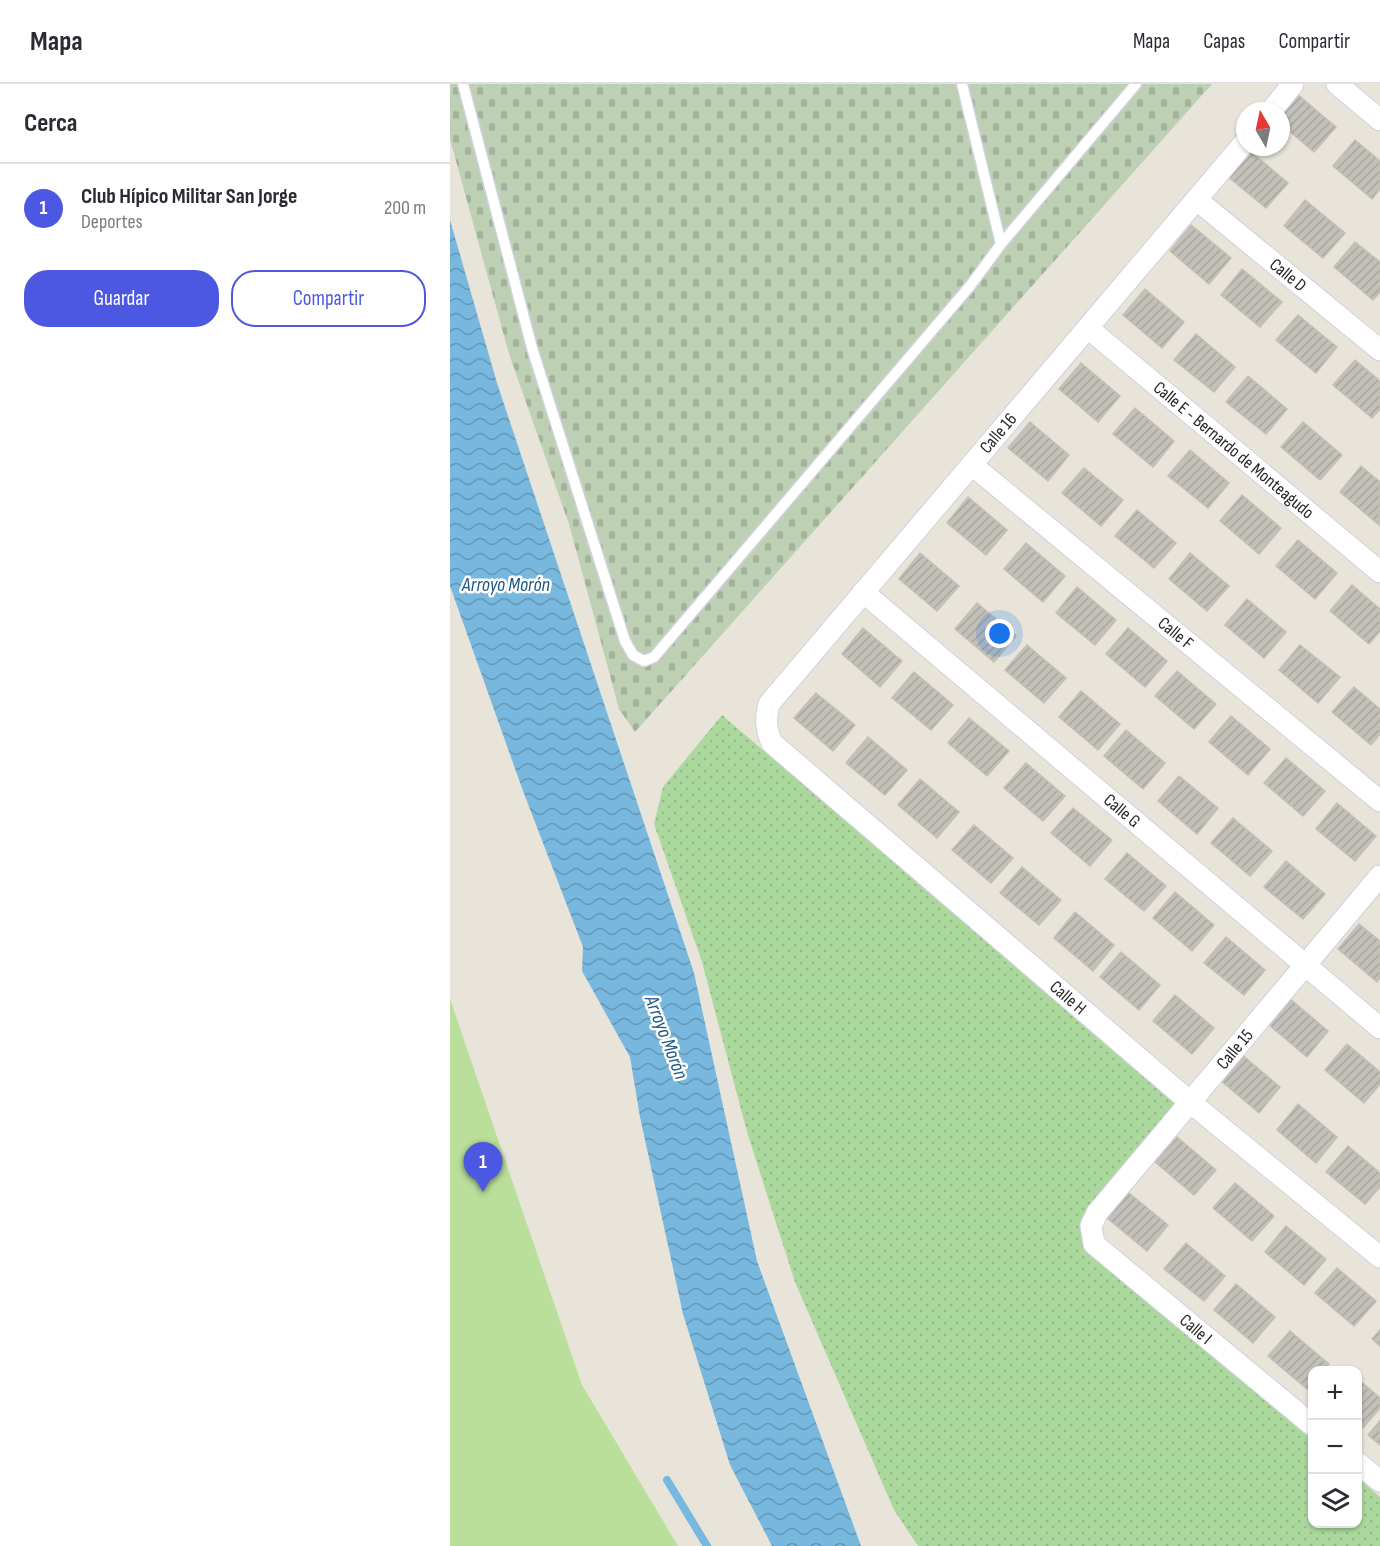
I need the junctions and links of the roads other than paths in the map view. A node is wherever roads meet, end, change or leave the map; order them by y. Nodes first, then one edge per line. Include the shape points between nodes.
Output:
1 (463, 84) edge
2 (962, 84) edge
3 (1136, 84) edge
4 (1293, 84) edge
5 (1337, 84) edge
6 (1278, 102) edge
7 (1380, 120) edge
8 (1236, 153) edge
9 (1197, 200) junction
10 (1001, 244) junction
11 (1088, 328) junction
12 (1380, 350) edge
13 (972, 465) junction
14 (1380, 572) edge
15 (863, 592) junction
16 (766, 730) joint
17 (1380, 801) edge
18 (1380, 876) edge
19 (1305, 966) junction
20 (1380, 1028) edge
21 (1190, 1102) junction
22 (1091, 1226) joint
23 (1380, 1257) edge
24 (1308, 1422) edge
25 (1362, 1466) edge
26 (1380, 1481) edge

1 - 10 lane via 539,370 625,641 633,655 644,661 654,657 970,286
2 - 10 lane
3 - 10 lane
4 - 6 street
5 - 7 street
8 - 9 street, Calle 16
9 - 11 street, Calle 16
9 - 12 street, Calle D
11 - 13 street, Calle 16
11 - 14 street, Calle E - Bernardo de Monteagudo
13 - 15 street, Calle 16
13 - 17 street, Calle F
15 - 16 street, Calle 16 via 769,704
15 - 19 street, Calle G
16 - 21 street, Calle H via 772,743
18 - 19 street, Calle 15
19 - 20 street, Calle G
19 - 21 street, Calle 15
21 - 22 street, Calle 15 via 1097,1213
21 - 23 street, Calle H
22 - 24 street, Calle I via 1094,1244
25 - 26 street

